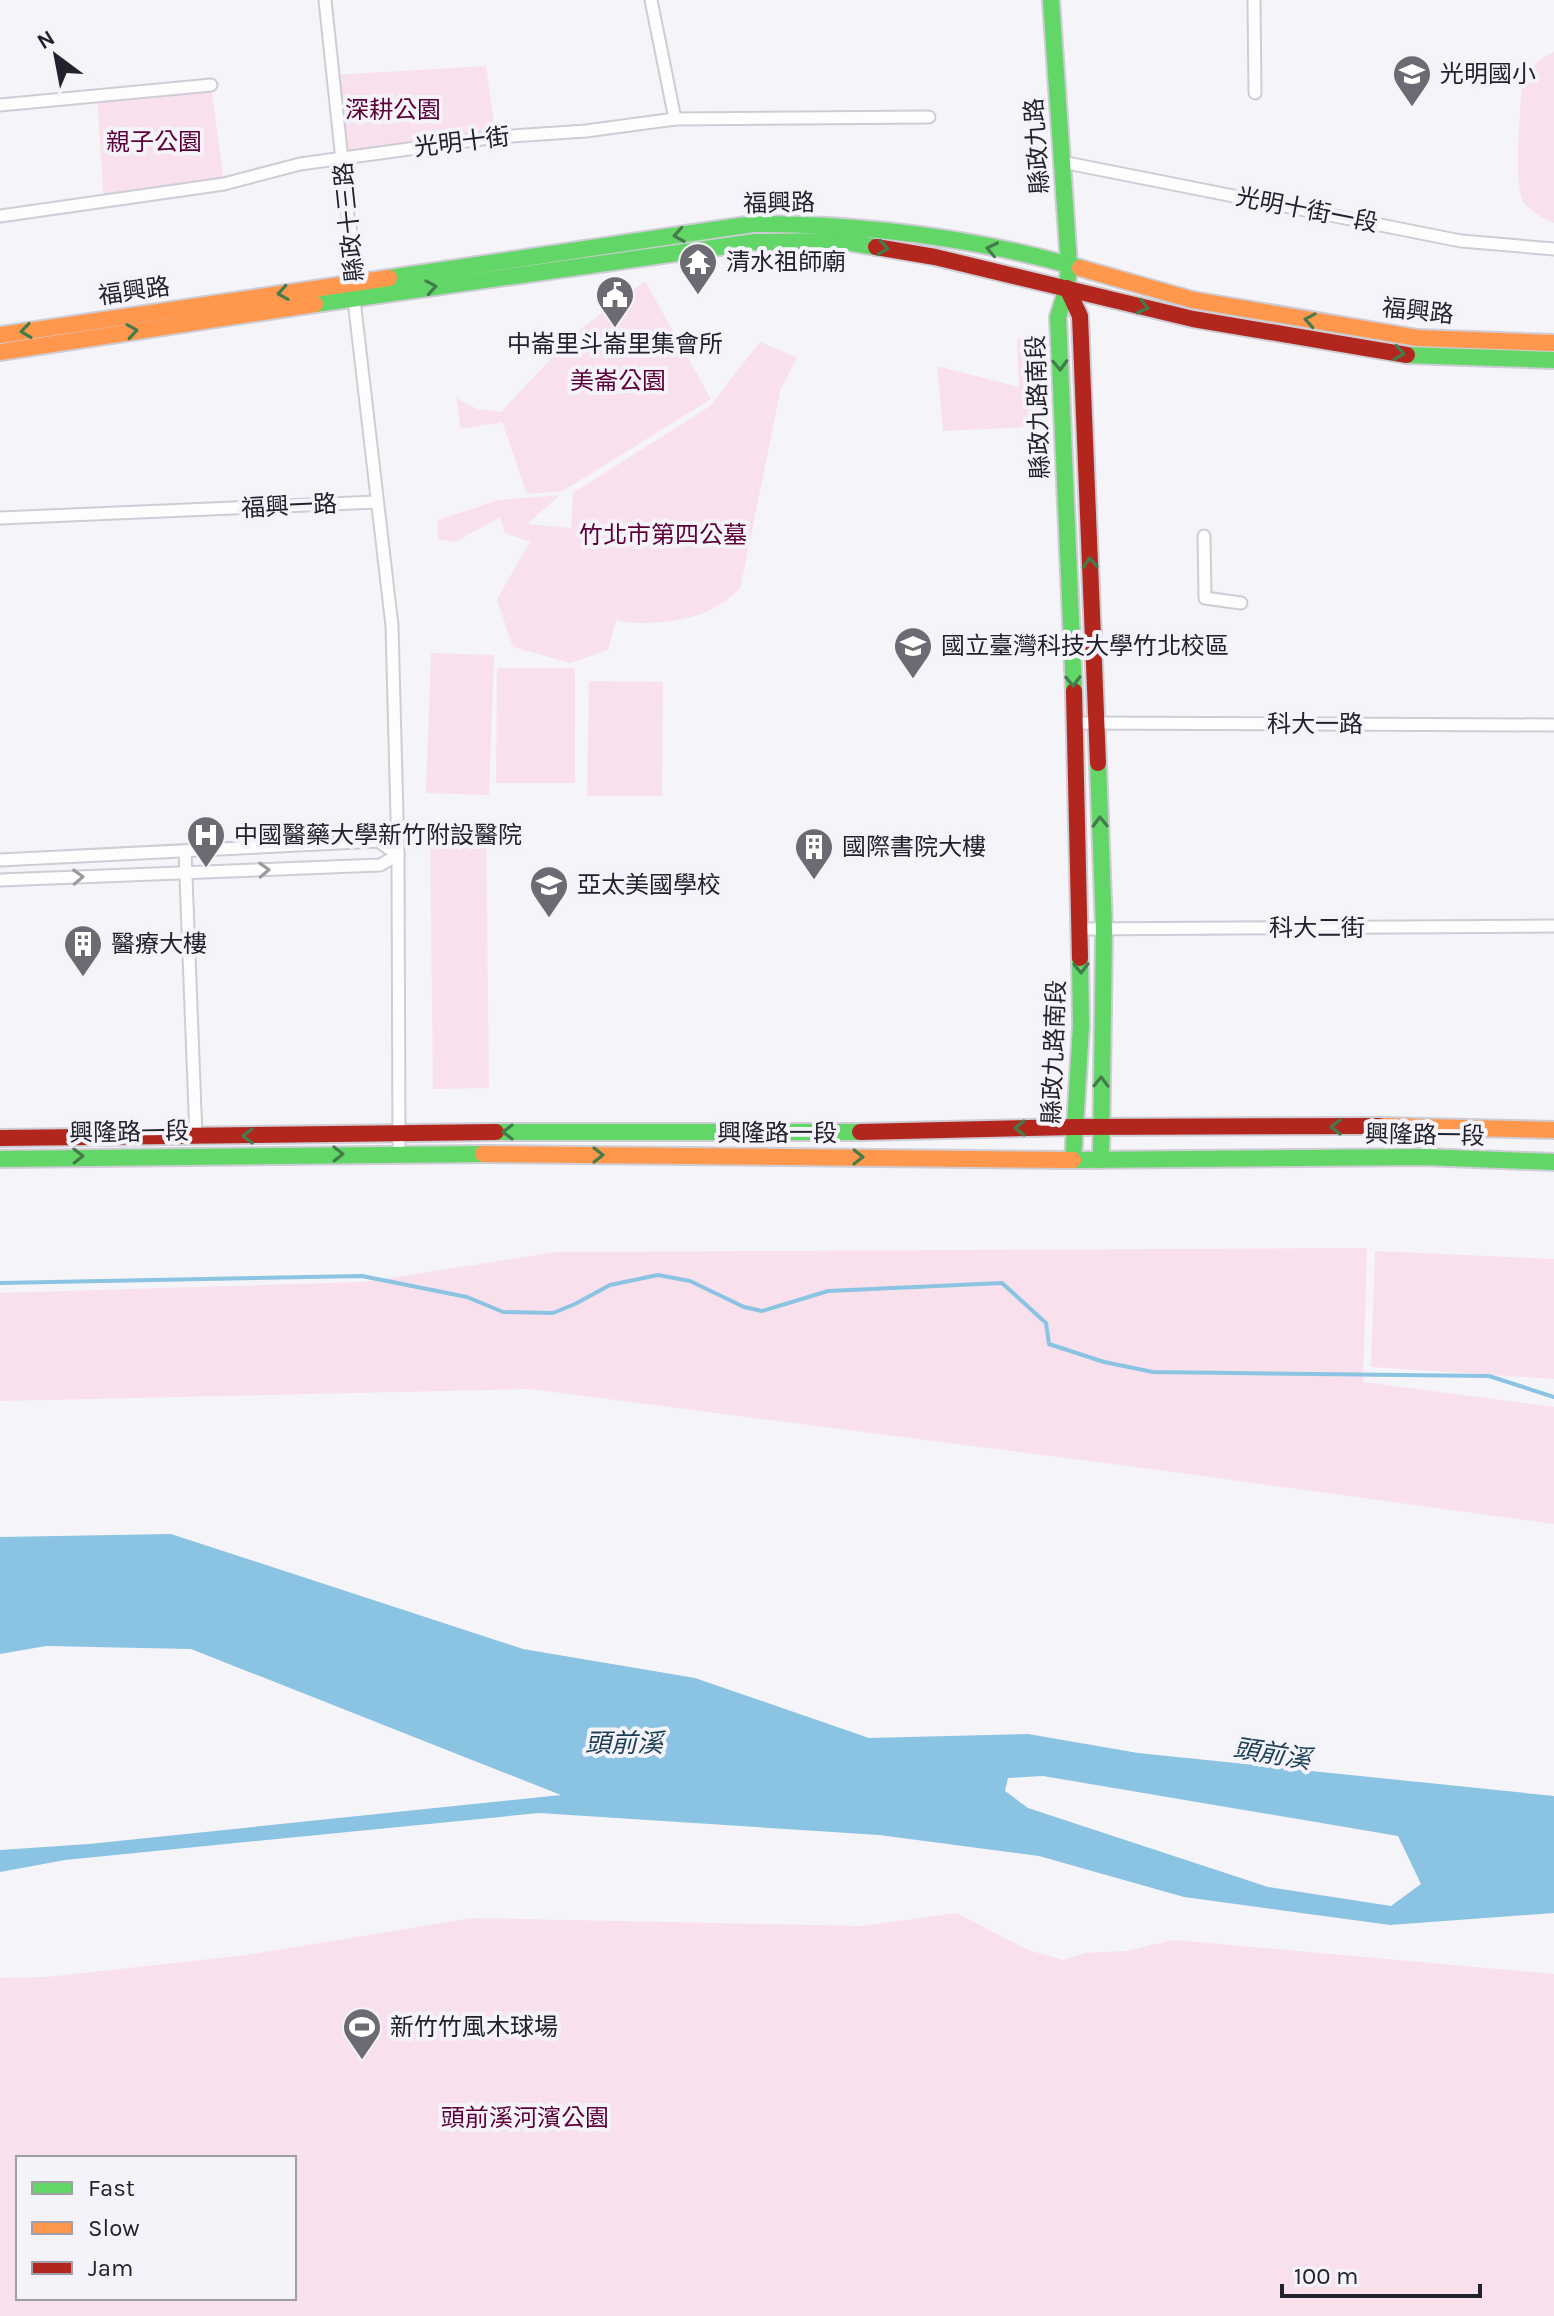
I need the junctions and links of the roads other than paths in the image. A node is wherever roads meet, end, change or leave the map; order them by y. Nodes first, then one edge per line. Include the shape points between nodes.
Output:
1 (325, 0) edge
2 (651, 0) edge
3 (1051, 0) edge
4 (1254, 0) edge
5 (211, 85) dead end
6 (1255, 93) dead end
7 (0, 105) edge
8 (929, 117) dead end
9 (675, 119) junction
10 (343, 157) junction
11 (1062, 162) junction
12 (0, 216) edge
13 (1554, 249) edge
14 (1069, 265) junction
15 (360, 281) junction
16 (1067, 288) junction
17 (354, 300) junction
18 (0, 335) edge
19 (1554, 343) edge
20 (0, 352) edge
21 (1554, 360) edge
22 (376, 502) junction
23 (0, 518) edge
24 (1204, 536) dead end
25 (1241, 603) dead end
26 (1075, 723) junction
27 (1096, 723) junction
28 (1554, 725) edge
29 (185, 851) junction
30 (398, 855) junction
31 (0, 860) edge
32 (186, 872) junction
33 (0, 880) edge
34 (1554, 926) edge
35 (1080, 929) junction
36 (1104, 929) junction
37 (1075, 1127) junction
38 (1101, 1128) junction
39 (1554, 1130) edge
40 (399, 1133) junction
41 (196, 1137) junction
42 (0, 1138) edge
43 (399, 1153) junction
44 (0, 1159) edge
45 (1073, 1160) junction
46 (1101, 1160) junction
47 (1554, 1162) edge

1 - 10 street, 縣政十三路
2 - 9 street
3 - 11 street, 縣政九路
4 - 6 street
5 - 7 street
8 - 9 street, 光明十街
9 - 10 street, 光明十街
10 - 12 street, 光明十街 via 224,184
10 - 15 street, 縣政十三路
11 - 13 street, 光明十街一段 via 1461,241
11 - 14 street, 縣政九路
14 -> 15 street, 福興路 via 934,237 753,224
14 - 16 street, 縣政九路
19 -> 14 street, 福興路 via 1418,338 1193,300
15 - 17 street, 縣政十三路
15 -> 18 street, 福興路
17 -> 16 street, 福興路 via 755,242 803,241 840,241 935,257
16 -> 21 street, 福興路 via 1193,319 1416,356
16 -> 26 street, 縣政九路南段 via 1058,317
27 -> 16 street, 縣政九路南段 via 1080,316
20 -> 17 street, 福興路
17 - 22 street
22 - 23 street, 福興一路
22 - 30 street via 392,626
24 - 25 street via 1205,598
26 - 27 street, 科大一路
26 - 35 street, 縣政九路南段
27 - 28 street, 科大一路
36 -> 27 street, 縣政九路南段
29 - 30 street via 378,841
29 - 31 street
29 - 32 street
32 -> 30 street via 380,865
30 - 40 street
33 -> 32 street
32 - 41 street
34 - 36 street, 科大二街
35 - 36 street, 科大二街
35 -> 37 street, 縣政九路南段
38 -> 36 street, 縣政九路南段
37 - 38 street, 興隆路一段
37 -> 40 street, 興隆路一段
37 - 45 street, 縣政九路南段
39 -> 38 street, 興隆路一段
38 - 46 street, 縣政九路南段
40 -> 41 street, 興隆路一段
40 - 43 street
41 - 42 street, 興隆路一段
44 -> 43 street, 興隆路一段
43 -> 45 street, 興隆路一段
45 - 46 street, 興隆路一段
46 - 47 street, 興隆路一段 via 1424,1157

